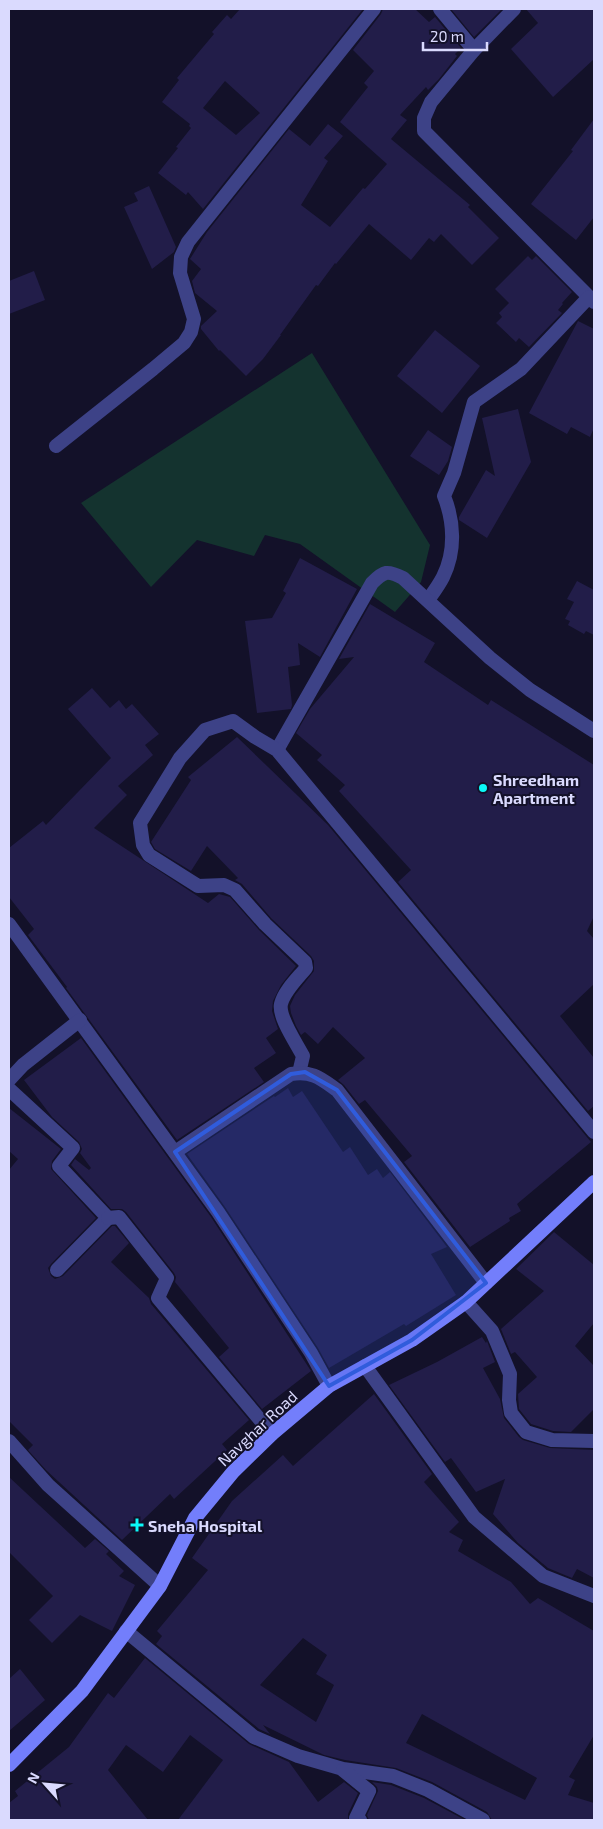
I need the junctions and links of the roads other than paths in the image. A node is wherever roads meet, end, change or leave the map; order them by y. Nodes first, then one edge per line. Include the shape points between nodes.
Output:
1 (374, 9) edge
2 (440, 9) edge
3 (514, 9) edge
4 (474, 50) junction
5 (592, 299) edge
6 (56, 446) dead end
7 (428, 600) junction
8 (594, 731) edge
9 (278, 750) junction
10 (9, 924) edge
11 (80, 1020) junction
12 (299, 1073) junction
13 (9, 1080) edge
14 (9, 1089) edge
15 (594, 1132) edge
16 (174, 1152) junction
17 (594, 1182) edge
18 (108, 1218) junction
19 (57, 1270) dead end
20 (486, 1283) junction
21 (466, 1302) junction
22 (365, 1366) junction
23 (329, 1386) junction
24 (272, 1434) junction
25 (594, 1441) edge
26 (9, 1442) edge
27 (160, 1586) junction
28 (594, 1596) edge
29 (126, 1631) junction
30 (9, 1765) edge
31 (343, 1769) junction
32 (360, 1820) edge
33 (483, 1820) edge

1 - 6 street via 188,242 181,257 180,273 194,319 184,342
2 - 4 street
3 - 4 street
4 - 5 street via 432,102 424,118 424,131
5 - 7 street via 520,369 474,402 454,473 444,496 453,526 452,550 444,576
7 - 8 street via 470,641 530,690
7 - 9 street via 391,572 382,574 372,583
9 - 12 street via 233,721 205,730 180,758 140,823 140,834 149,855 198,886 224,885 235,890 265,924 306,962 306,968 281,1005 284,1019 303,1056
9 - 15 street
10 - 11 street
11 - 13 street via 22,1065
11 - 16 street
12 - 16 street via 291,1074
12 - 20 street via 305,1072 337,1090
14 - 18 street via 73,1148 59,1166
16 - 23 street via 218,1212 311,1353
17 - 20 main road, Navghar Road
18 - 19 street
18 - 24 street via 119,1217 167,1278 158,1298
20 - 21 main road, Navghar Road
21 - 22 main road, Navghar Road via 412,1340
21 - 25 street via 492,1331 510,1374 511,1413 526,1432 552,1440
22 - 23 main road, Navghar Road
22 - 28 street via 474,1517 543,1576
23 - 24 main road, Navghar Road
24 - 27 main road, Navghar Road via 233,1472 196,1518
26 - 27 street via 48,1485
27 - 29 main road, Navghar Road
29 - 30 main road, Navghar Road via 82,1691
29 - 31 street via 254,1737 298,1756
31 - 32 street via 369,1791 356,1818
31 - 33 street via 393,1776 428,1790

